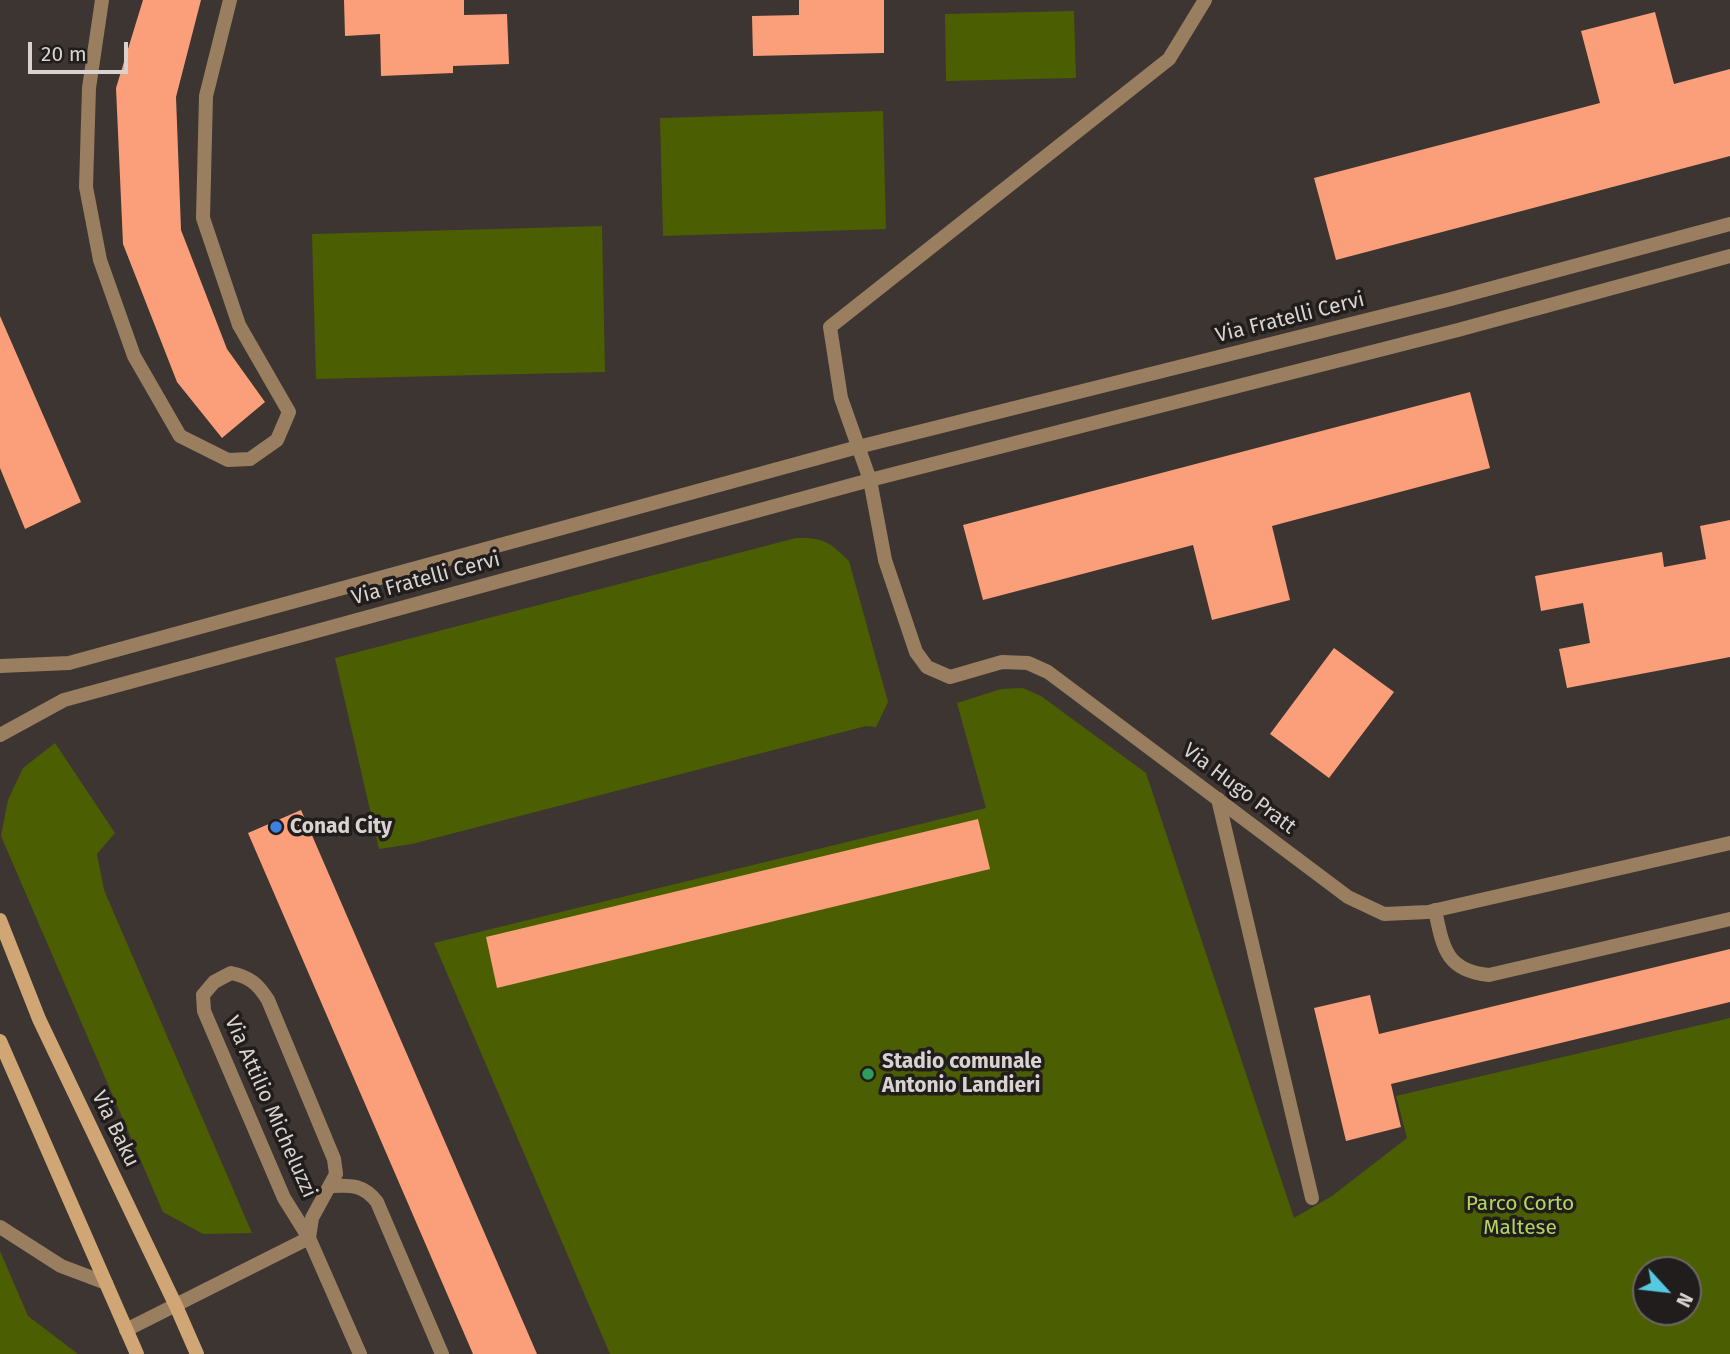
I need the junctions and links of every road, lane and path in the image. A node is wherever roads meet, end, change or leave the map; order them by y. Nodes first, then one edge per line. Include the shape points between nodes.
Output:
1 (102, 0) edge
2 (230, 0) edge
3 (1205, 0) edge
4 (1730, 224) edge
5 (1730, 256) edge
6 (858, 447) junction
7 (870, 480) junction
8 (0, 666) edge
9 (0, 735) edge
10 (1218, 799) junction
11 (1730, 843) edge
12 (1435, 911) junction
13 (1730, 919) edge
14 (0, 920) edge
15 (0, 1041) edge
16 (332, 1186) junction
17 (1312, 1198) dead end
18 (0, 1227) edge
19 (309, 1238) junction
20 (106, 1283) junction
21 (176, 1306) junction
22 (126, 1330) junction
23 (137, 1354) edge
24 (197, 1354) edge
25 (360, 1354) edge
26 (442, 1354) edge

1 - 2 street via 89,88 86,187 100,260 134,356 180,436 228,460 250,459 277,440 289,412 239,325 204,218 206,96
3 - 6 street via 1169,59 830,327 842,398
4 - 6 street, Via Fratelli Cervi via 1451,299
5 - 7 street, Via Fratelli Cervi
6 - 7 street
6 - 8 street, Via Fratelli Cervi via 69,663
7 - 9 street, Via Fratelli Cervi via 64,700
7 - 10 street, Via Hugo Pratt via 885,560 916,652 927,667 950,677 1002,662 1028,663 1048,672
10 - 12 street, Via Hugo Pratt via 1348,897 1384,914
10 - 17 street
11 - 12 street, Via Hugo Pratt
12 - 13 street via 1442,946 1451,958 1461,969 1489,975
14 - 21 main road, Via Baku via 39,1019
15 - 20 main road
16 - 19 street, Via Attilio Micheluzzi via 312,1218
16 - 19 street, Via Attilio Micheluzzi via 334,1159 268,1000 247,977 231,973 203,995 204,1011 284,1198
16 - 26 street via 363,1188 377,1202
18 - 20 street via 61,1266
19 - 21 street
19 - 25 street, Via Attilio Micheluzzi
20 - 22 main road
21 - 22 street
21 - 24 main road, Via Baku
22 - 23 main road

